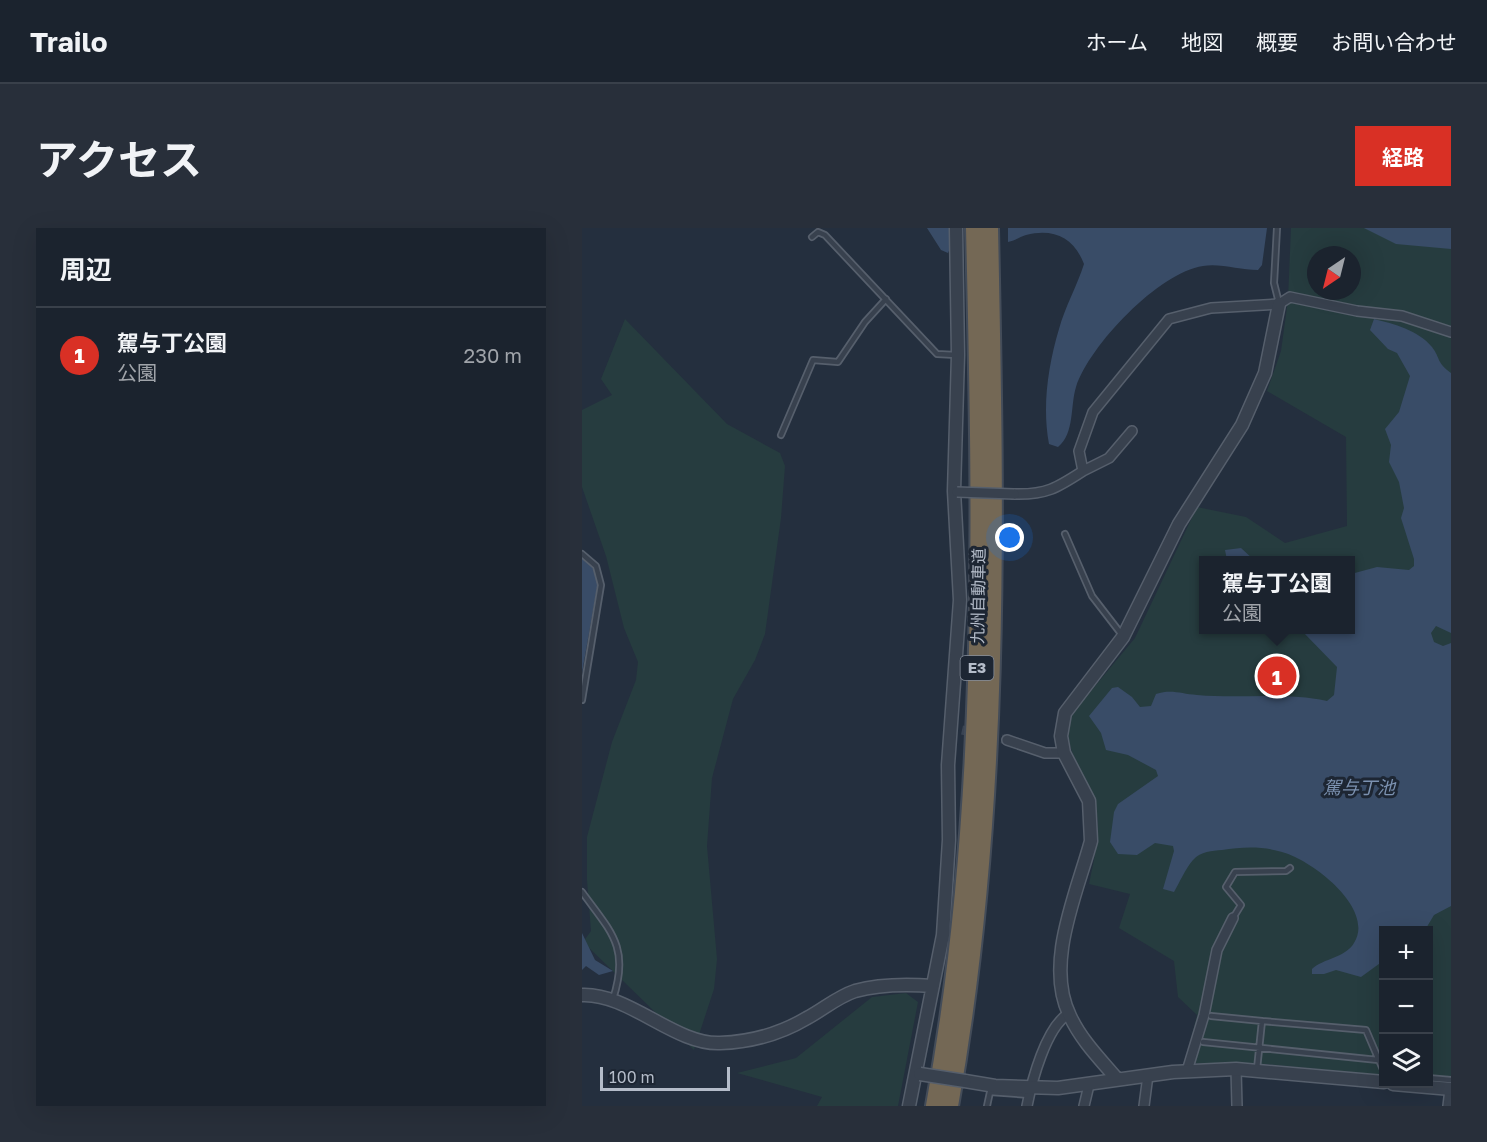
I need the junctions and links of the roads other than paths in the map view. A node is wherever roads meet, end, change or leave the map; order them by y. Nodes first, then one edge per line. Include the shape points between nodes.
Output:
1 (956, 228) edge
2 (974, 228) edge
3 (990, 228) edge
4 (1277, 228) edge
5 (812, 237) dead end
6 (886, 299) junction
7 (1279, 304) junction
8 (1451, 332) edge
9 (958, 355) junction
10 (1132, 431) dead end
11 (782, 435) dead end
12 (1083, 471) junction
13 (955, 492) junction
14 (1065, 534) dead end
15 (582, 554) edge
16 (1123, 637) junction
17 (582, 700) edge
18 (1007, 740) tunnel mouth
19 (1064, 753) junction
20 (1290, 868) dead end
21 (582, 892) edge
22 (1233, 918) joint
23 (933, 986) junction
24 (582, 995) edge
25 (613, 999) junction
26 (1068, 1014) junction
27 (1211, 1016) dead end
28 (1262, 1021) junction
29 (1203, 1042) dead end
30 (1259, 1048) junction
31 (1378, 1060) joint
32 (1236, 1069) junction
33 (1186, 1071) junction
34 (1257, 1071) junction
35 (917, 1073) junction
36 (1148, 1075) junction
37 (1117, 1079) junction
38 (1433, 1080) edge
39 (1379, 1082) edge
40 (1089, 1085) junction
41 (1433, 1085) edge
42 (1451, 1086) edge
43 (1031, 1091) junction
44 (909, 1106) edge
45 (934, 1106) edge
46 (950, 1106) edge
47 (987, 1106) edge
48 (1028, 1106) edge
49 (1084, 1106) edge
50 (1144, 1106) edge
51 (1237, 1106) edge
52 (1448, 1106) edge

1 - 9 street
2 - 45 highway, 九州自動車道 / E3 via 980,512 975,725 957,954
3 - 46 highway, 九州自動車道 / E3 via 994,513 991,727 973,957
4 - 7 lane via 1274,284
5 - 6 lane via 818,232 825,234
6 - 9 lane via 937,354
6 - 11 lane via 838,362 813,360
7 - 8 street via 1290,297 1402,316
7 - 12 street via 1211,308 1169,319 1093,412 1079,451
7 - 16 street via 1274,341 1255,398 1179,524
9 - 13 street
10 - 12 street via 1108,458
12 - 13 street, bridge via 1038,495
13 - 23 street via 960,600 956,729 943,935
14 - 16 lane via 1092,596
15 - 17 lane via 596,566 600,585
16 - 19 street via 1065,713 1061,736
18 - 19 street via 1045,753
19 - 26 street via 1089,801 1092,825 1060,958 1061,988
20 - 22 lane via 1236,872 1226,887 1241,905
21 - 25 lane via 618,946 621,968
22 - 33 street via 1217,950 1204,1015
23 - 25 street via 902,984 856,991 833,1000 789,1028 752,1040 717,1044 695,1038
23 - 35 street
24 - 25 street
26 - 37 street via 1079,1034
26 - 43 street via 1060,1020 1040,1059
27 - 28 lane
28 - 30 lane
28 - 31 lane via 1366,1030
29 - 30 lane
30 - 31 lane
30 - 34 lane
32 - 33 street
32 - 34 street
32 - 51 street
33 - 36 street
34 - 39 street
35 - 43 street, bridge
35 - 44 street
36 - 37 street
36 - 50 street
37 - 40 street
38 - 42 lane
40 - 43 street
40 - 49 street
41 - 42 street
42 - 52 street
43 - 47 lane via 990,1092
43 - 48 street

